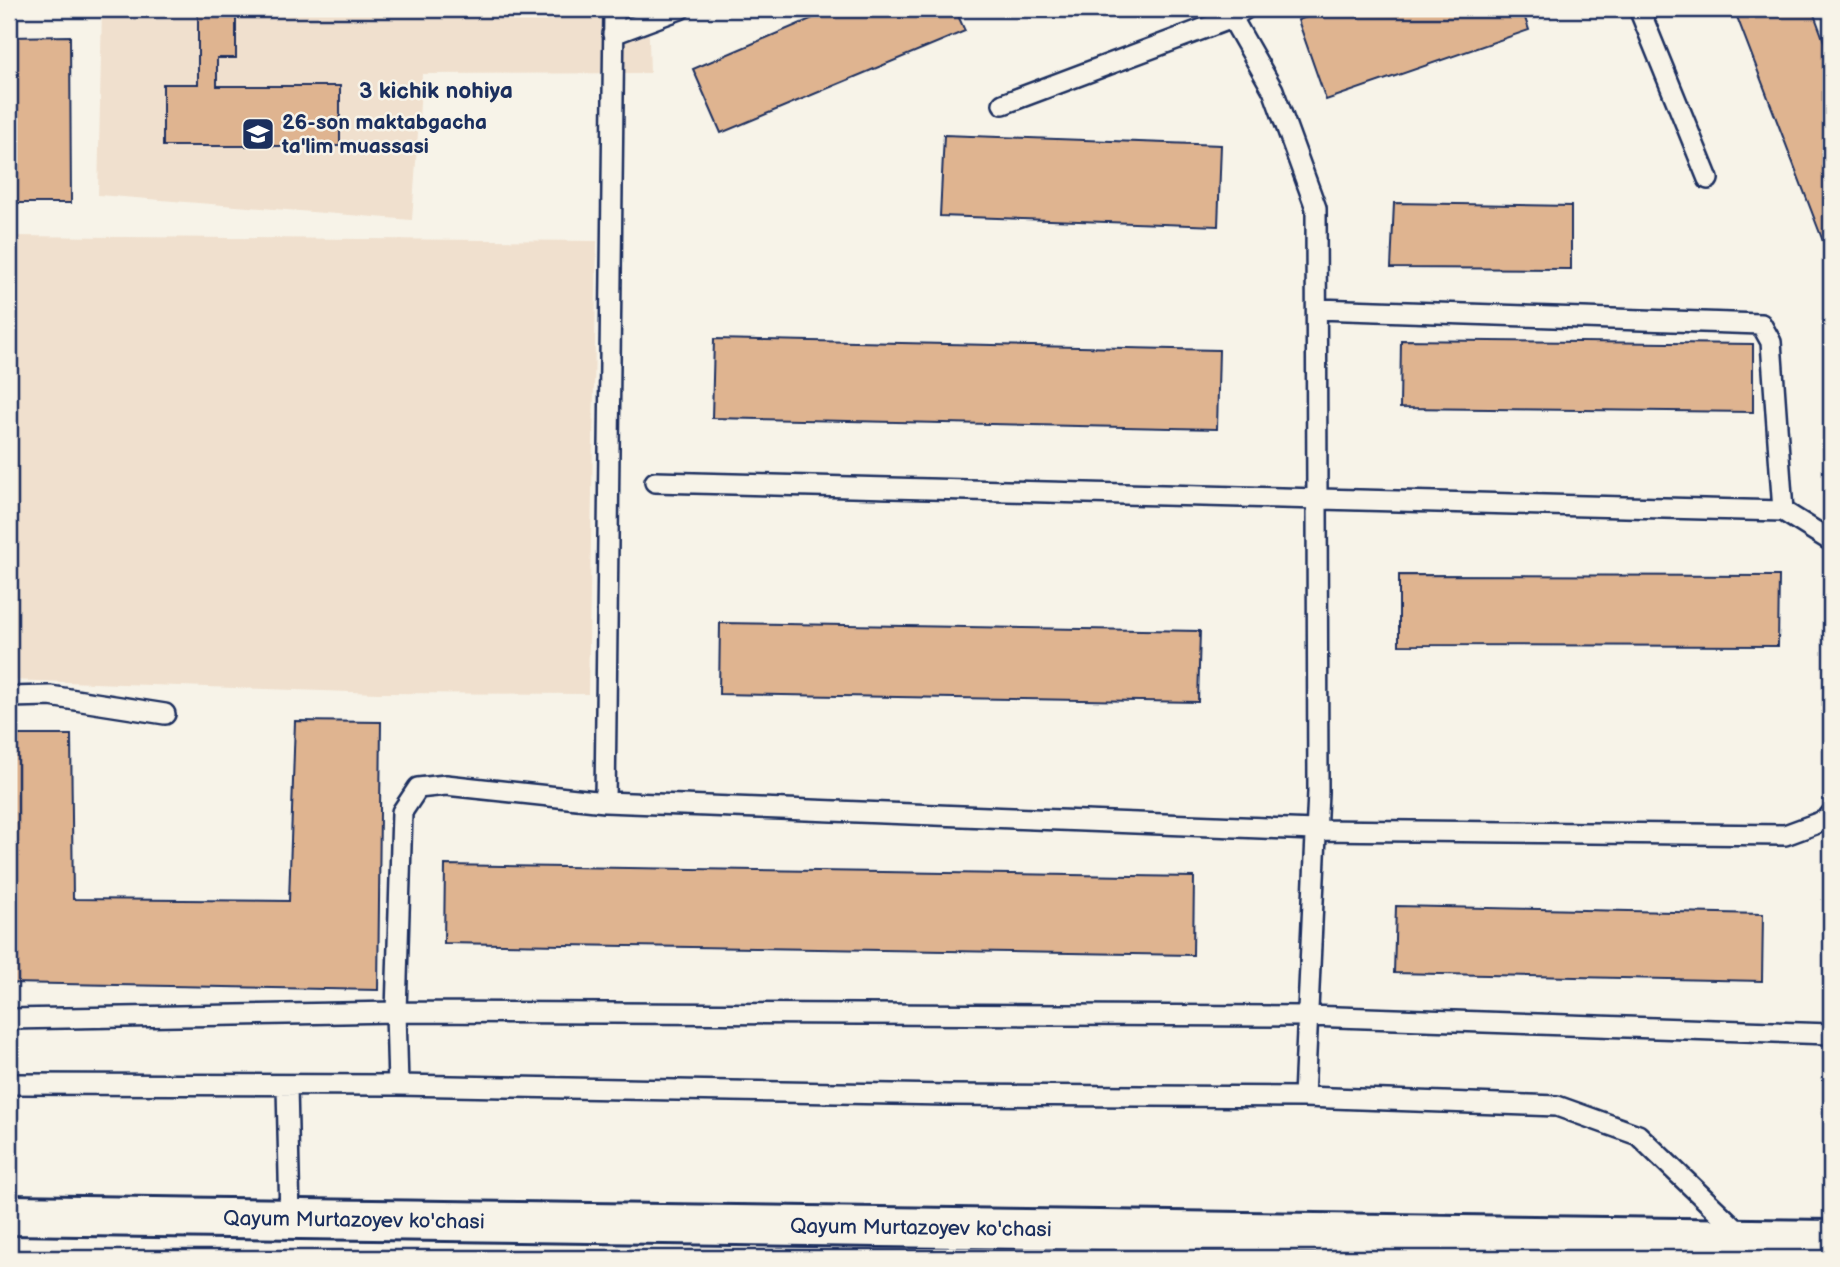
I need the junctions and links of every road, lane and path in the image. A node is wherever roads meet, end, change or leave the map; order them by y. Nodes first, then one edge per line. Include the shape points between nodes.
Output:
1 (614, 9) edge
2 (680, 9) edge
3 (1639, 9) edge
4 (1234, 12) edge
5 (613, 34) junction
6 (1003, 104) dead end
7 (1708, 179) dead end
8 (1317, 309) junction
9 (655, 482) dead end
10 (1317, 500) junction
11 (1783, 511) junction
12 (1831, 541) edge
13 (9, 697) edge
14 (165, 714) dead end
15 (605, 802) junction
16 (1831, 814) edge
17 (1315, 830) junction
18 (396, 1012) junction
19 (1308, 1016) junction
20 (9, 1019) edge
21 (1831, 1034) edge
22 (9, 1084) edge
23 (398, 1085) junction
24 (287, 1086) junction
25 (1304, 1097) junction
26 (9, 1215) edge
27 (290, 1219) junction
28 (1747, 1239) junction
29 (1831, 1240) edge

1 - 5 lane
2 - 5 lane
3 - 7 lane
4 - 6 lane
4 - 8 lane via 1273,90 1316,208
5 - 15 lane
8 - 10 lane
8 - 11 lane via 1761,324 1770,342
9 - 10 lane
10 - 11 lane
10 - 17 lane
11 - 12 lane
13 - 14 lane via 50,696
15 - 17 lane
15 - 18 lane via 446,785 418,788 402,812
16 - 17 lane via 1785,835
17 - 19 lane
18 - 19 lane
18 - 20 lane
18 - 23 lane
19 - 21 lane
19 - 25 lane
22 - 24 lane
23 - 24 lane
23 - 25 lane
24 - 27 lane
25 - 28 lane via 1558,1106 1638,1135
26 - 27 street, Qayum Murtazoyev ko'chasi
27 - 28 street, Qayum Murtazoyev ko'chasi
28 - 29 street, Qayum Murtazoyev ko'chasi

